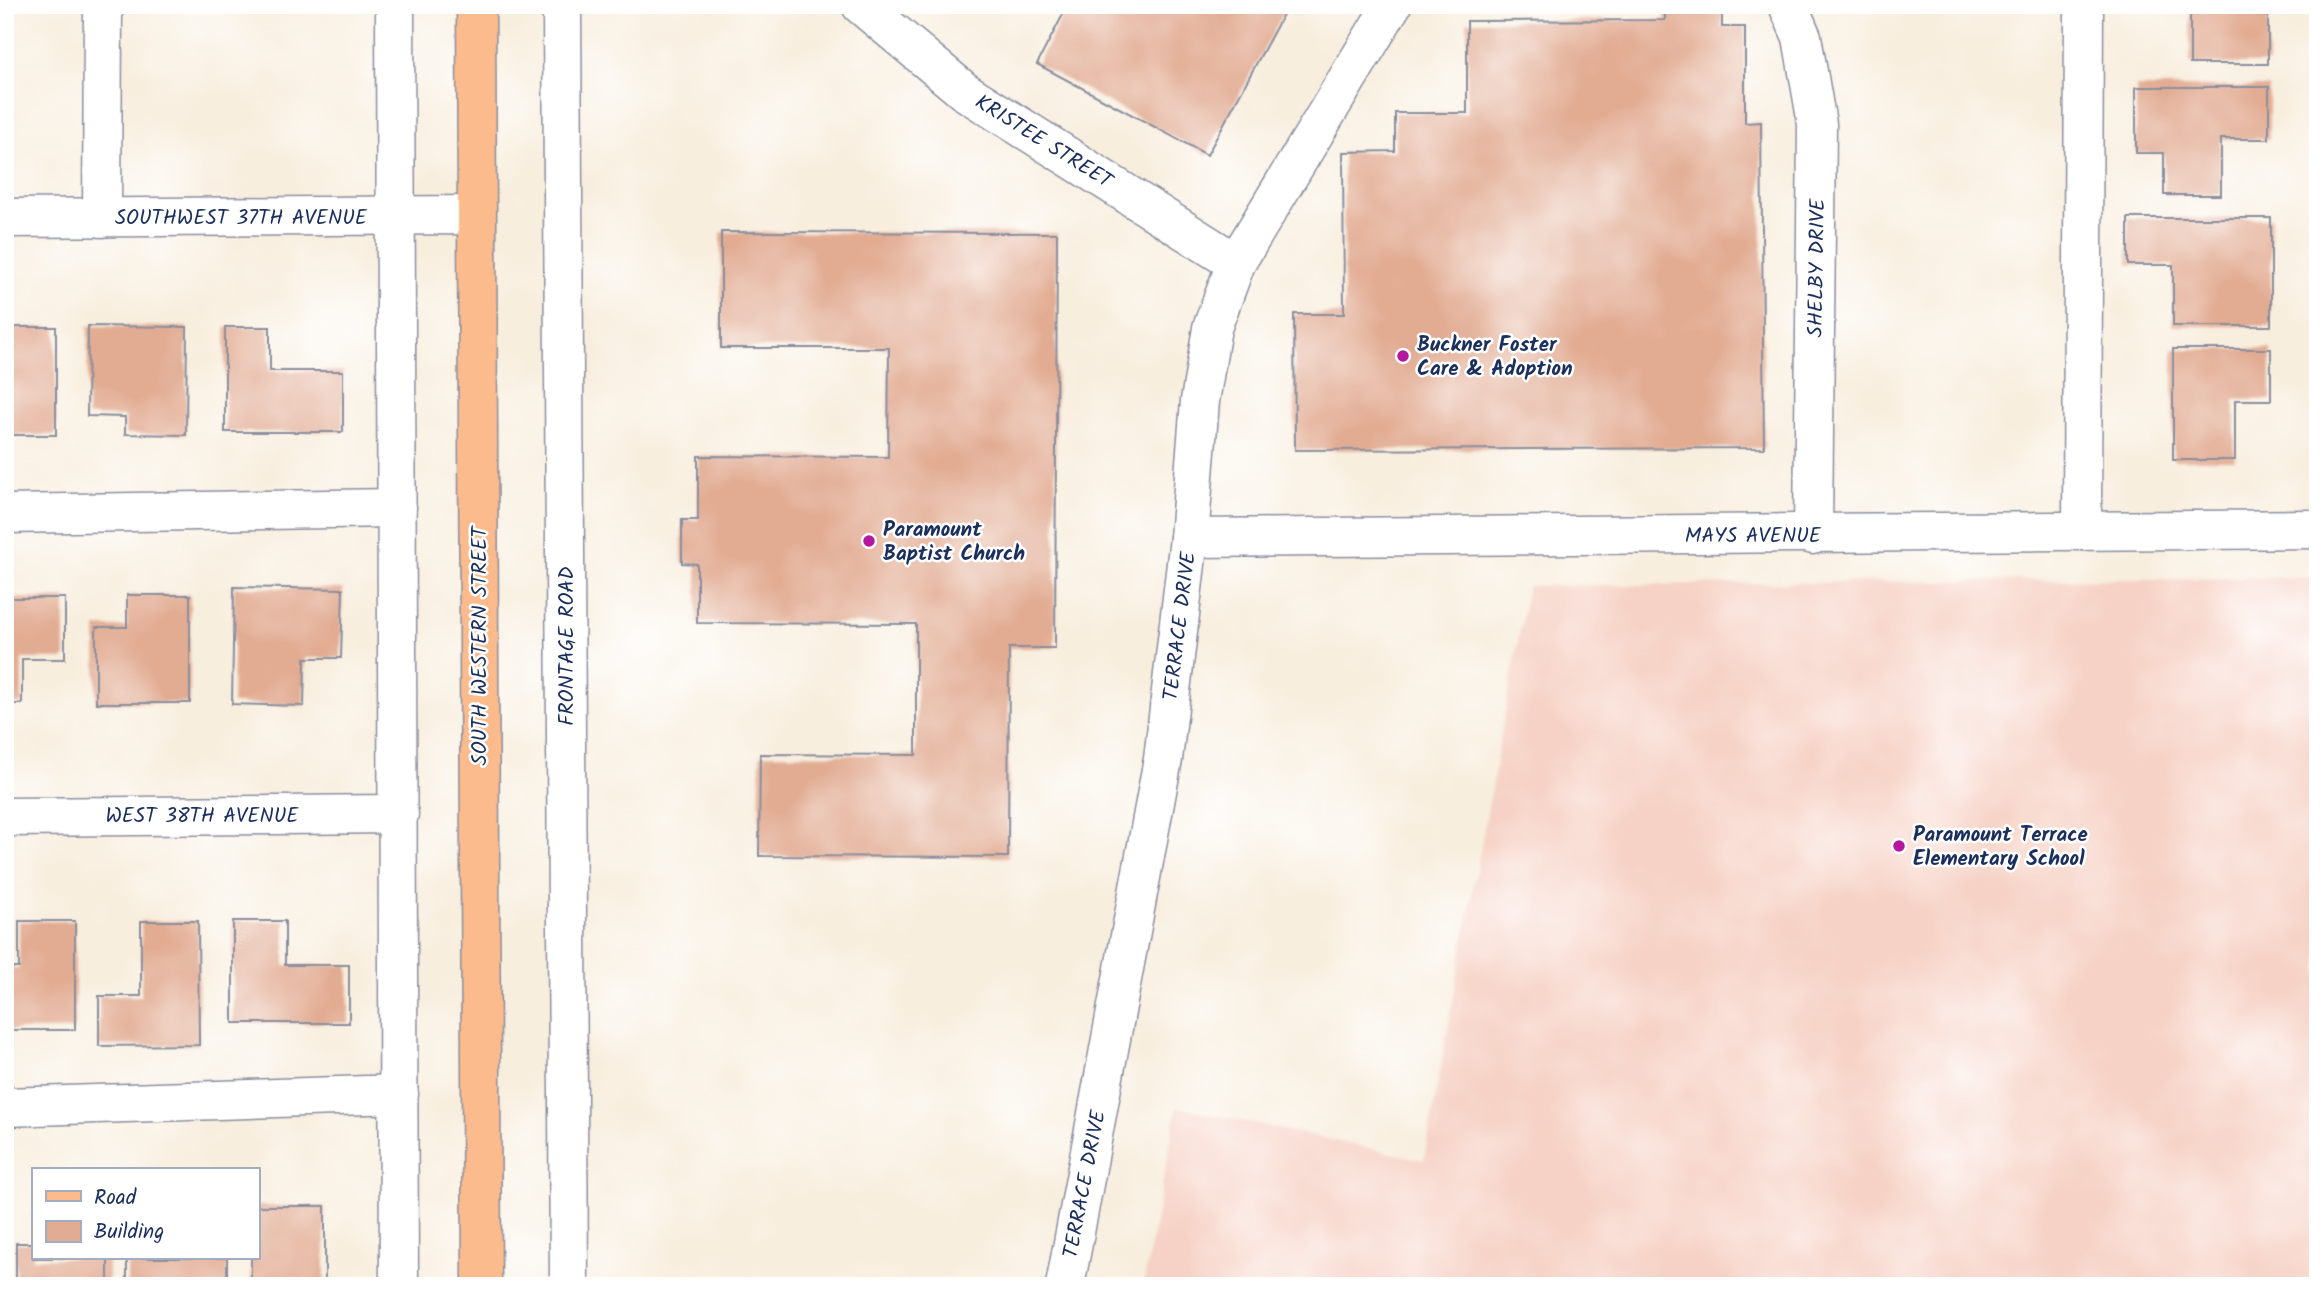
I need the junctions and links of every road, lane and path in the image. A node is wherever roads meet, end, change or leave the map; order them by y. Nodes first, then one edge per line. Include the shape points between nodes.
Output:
1 (103, 5) edge
2 (395, 5) edge
3 (477, 5) edge
4 (562, 5) edge
5 (861, 5) edge
6 (1392, 5) edge
7 (1788, 5) edge
8 (2084, 5) edge
9 (396, 215) junction
10 (477, 215) junction
11 (5, 218) edge
12 (102, 218) junction
13 (1236, 263) junction
14 (397, 508) junction
15 (5, 514) edge
16 (2318, 529) edge
17 (2082, 531) junction
18 (1813, 535) junction
19 (1189, 538) junction
20 (399, 814) junction
21 (5, 817) edge
22 (399, 1094) junction
23 (5, 1107) edge
24 (399, 1286) edge
25 (482, 1286) edge
26 (569, 1286) edge
27 (1065, 1286) edge

1 - 12 street
2 - 9 street
3 - 10 main road, SOUTH WESTERN STREET
4 - 26 street, FRONTAGE ROAD
5 - 13 street, KRISTEE STREET via 964,91
6 - 13 street, TERRACE DRIVE
7 - 18 street, SHELBY DRIVE via 1802,37 1817,124
8 - 17 street
9 - 10 street, SOUTHWEST 37TH AVENUE
9 - 12 street, SOUTHWEST 37TH AVENUE
9 - 14 street
10 - 25 main road, SOUTH WESTERN STREET
11 - 12 street, SOUTHWEST 37TH AVENUE
13 - 19 street, TERRACE DRIVE via 1212,328 1200,401
14 - 15 street
14 - 20 street
16 - 17 street, MAYS AVENUE
17 - 18 street, MAYS AVENUE
18 - 19 street, MAYS AVENUE
19 - 27 street, TERRACE DRIVE via 1163,759
20 - 21 street, WEST 38TH AVENUE
20 - 22 street
22 - 23 street
22 - 24 street

